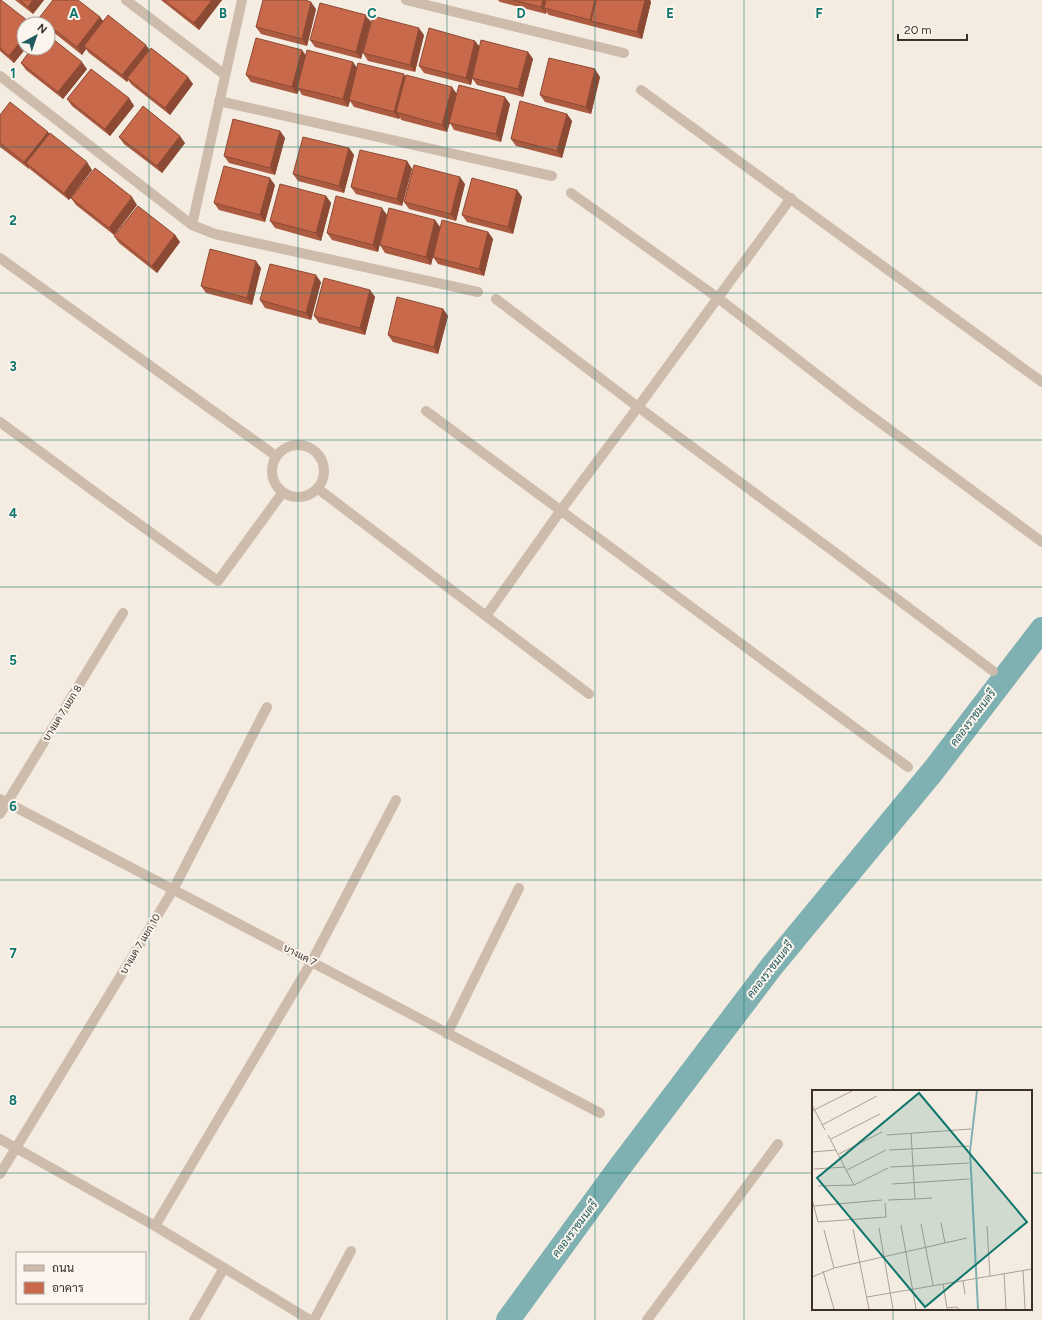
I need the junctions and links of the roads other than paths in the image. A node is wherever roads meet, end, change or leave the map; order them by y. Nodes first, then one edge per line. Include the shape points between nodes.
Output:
1 (126, 0) edge
2 (242, 0) edge
3 (406, 0) edge
4 (624, 53) dead end
5 (225, 75) junction
6 (0, 76) edge
7 (641, 90) dead end
8 (219, 101) junction
9 (552, 176) dead end
10 (571, 192) dead end
11 (791, 198) junction
12 (192, 225) junction
13 (0, 258) edge
14 (478, 292) dead end
15 (718, 298) junction
16 (496, 299) dead end
17 (1042, 382) edge
18 (638, 407) junction
19 (426, 411) dead end
20 (0, 422) edge
21 (276, 456) junction
22 (317, 488) junction
23 (283, 492) junction
24 (561, 510) junction
25 (1042, 542) edge
26 (123, 613) dead end
27 (486, 616) junction
28 (993, 671) dead end
29 (589, 694) dead end
30 (267, 707) dead end
31 (908, 768) dead end
32 (396, 800) dead end
33 (3, 801) edge
34 (0, 814) edge
35 (519, 888) dead end
36 (173, 890) junction
37 (312, 961) junction
38 (447, 1034) junction
39 (600, 1113) dead end
40 (0, 1139) edge
41 (778, 1144) dead end
42 (15, 1148) junction
43 (0, 1174) edge
44 (154, 1226) junction
45 (351, 1251) dead end
46 (224, 1268) junction
47 (194, 1320) edge
48 (310, 1320) edge
49 (314, 1320) edge
50 (648, 1320) edge

1 - 5 street
2 - 5 street
3 - 4 street
5 - 8 street
6 - 12 street
7 - 11 street
8 - 9 street
8 - 12 street
10 - 15 street
11 - 15 street
11 - 17 street
12 - 14 street via 215,234
13 - 21 street
15 - 18 street
15 - 25 street via 855,404
16 - 18 street
18 - 24 street
18 - 28 street
19 - 24 street
20 - 23 street via 218,581
21 - 22 street via 290,446 306,446 314,450 323,464 324,472
21 - 23 street via 273,475 277,486
22 - 23 street via 305,496 297,497
22 - 27 street
24 - 27 street
24 - 31 street
26 - 33 street, บางแค 7 แยก 8
27 - 29 street
30 - 36 street, บางแค 7 แยก 10
32 - 37 street
33 - 34 street, บางแค 7 แยก 8
33 - 36 street, บางแค 7
35 - 38 street
36 - 37 street, บางแค 7
36 - 42 street, บางแค 7 แยก 10
37 - 38 street, บางแค 7
37 - 44 street
38 - 39 street, บางแค 7
40 - 42 street
41 - 50 street
42 - 43 street, บางแค 7 แยก 10
42 - 44 street
44 - 46 street
45 - 49 street
46 - 47 street
46 - 48 street

